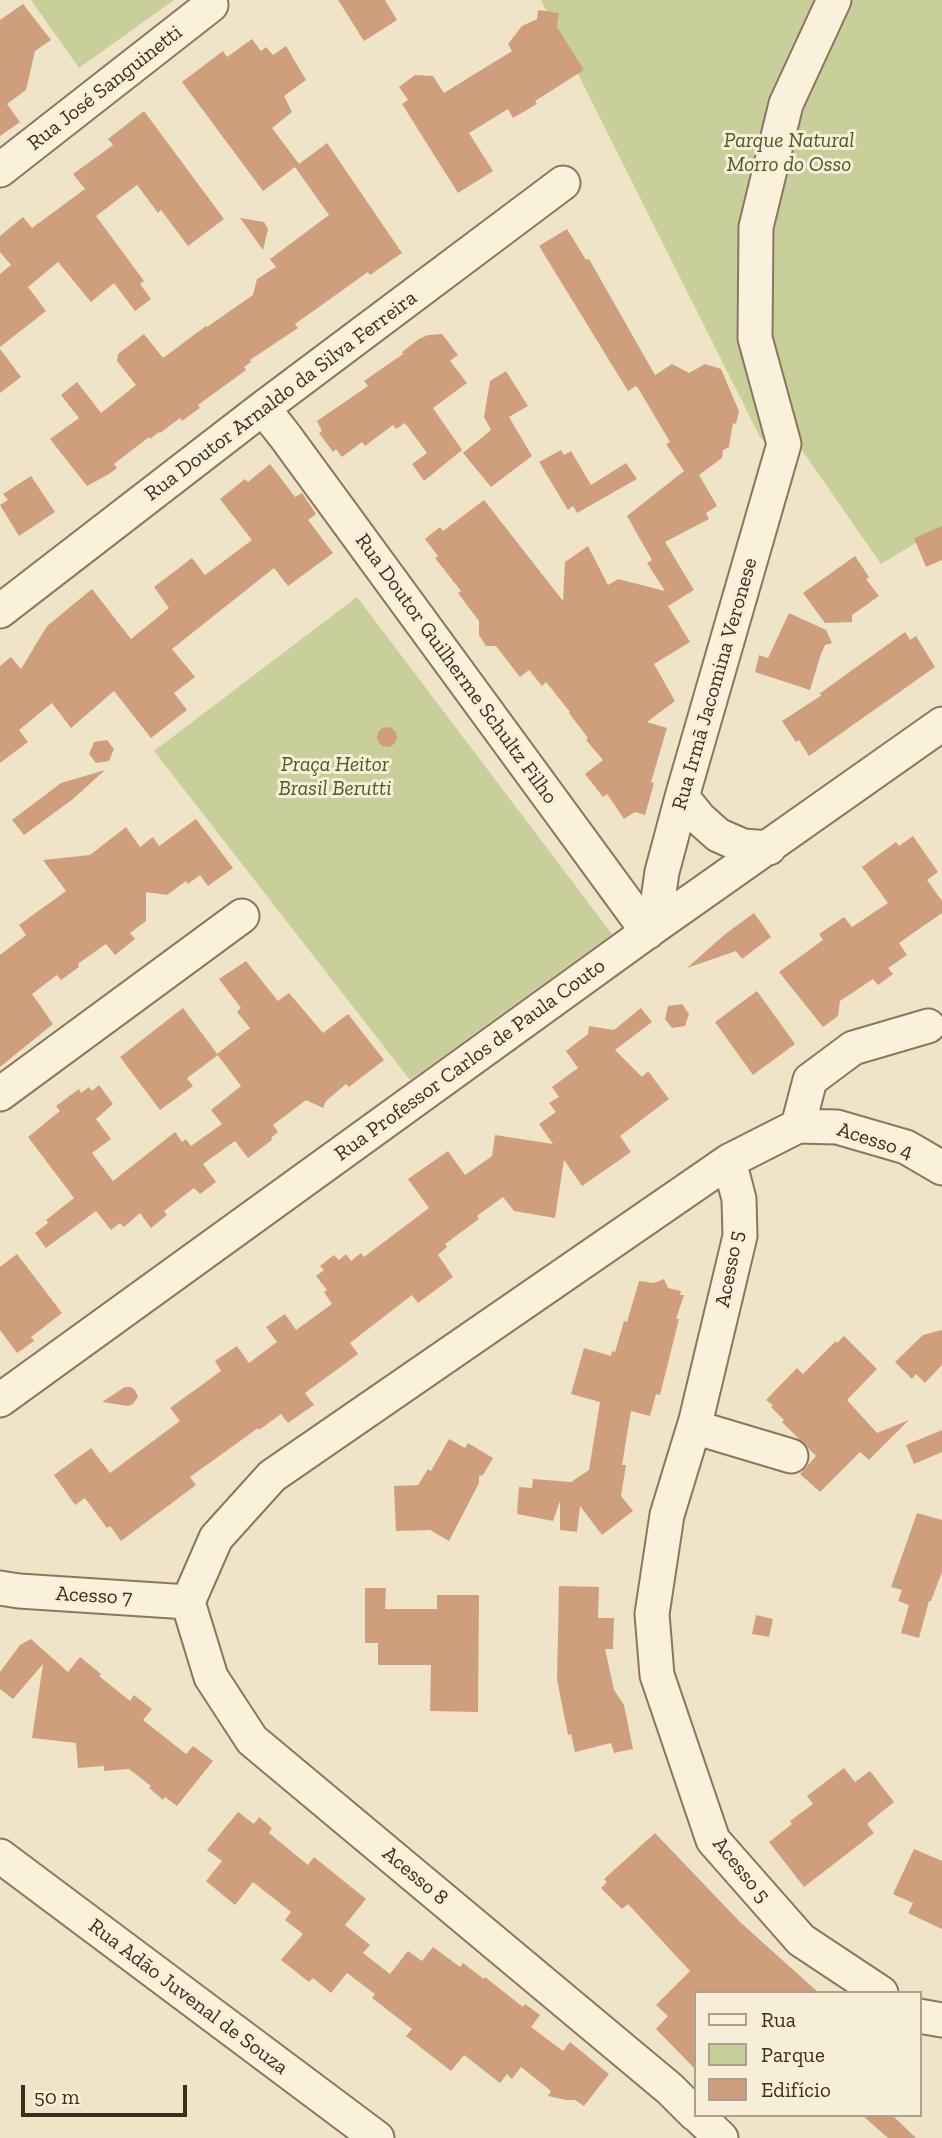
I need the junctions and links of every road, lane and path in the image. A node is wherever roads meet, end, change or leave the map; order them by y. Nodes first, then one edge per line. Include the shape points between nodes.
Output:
1 (834, 0) edge
2 (211, 5) dead end
3 (0, 170) edge
4 (563, 183) dead end
5 (262, 408) junction
6 (0, 611) edge
7 (942, 724) edge
8 (682, 797) junction
9 (769, 848) junction
10 (242, 916) dead end
11 (651, 929) junction
12 (928, 1026) dead end
13 (0, 1094) edge
14 (798, 1126) junction
15 (729, 1161) junction
16 (942, 1168) edge
17 (0, 1400) edge
18 (694, 1427) junction
19 (791, 1456) dead end
20 (0, 1588) edge
21 (188, 1602) junction
22 (0, 1856) edge
23 (878, 1991) edge
24 (921, 2016) edge
25 (942, 2020) edge
26 (694, 2112) edge
27 (699, 2117) edge
28 (377, 2138) edge
29 (720, 2138) edge

1 - 8 street, Rua Irmã Jacomina Veronese via 786,104 756,227 755,338 784,444
2 - 3 street, Rua José Sanguinetti
4 - 5 street, Rua Doutor Arnaldo da Silva Ferreira
5 - 6 street, Rua Doutor Arnaldo da Silva Ferreira
5 - 11 street, Rua Doutor Guilherme Schultz Filho
7 - 9 street, Rua Professor Carlos de Paula Couto
8 - 9 street via 718,835 743,846
8 - 11 street, Rua Irmã Jacomina Veronese
9 - 11 street, Rua Professor Carlos de Paula Couto
10 - 13 street
11 - 17 street, Rua Professor Carlos de Paula Couto
12 - 14 street via 853,1048 810,1080
14 - 15 street, Acesso 4
14 - 16 street, Acesso 4 via 837,1126 906,1147
15 - 18 street, Acesso 5 via 739,1199 740,1236
15 - 21 street via 272,1476 216,1538
18 - 19 street
18 - 23 street, Acesso 5 via 667,1515 652,1614 657,1675 713,1840 801,1940
20 - 21 street, Acesso 7
21 - 26 street, Acesso 8 via 211,1676 252,1740
22 - 28 street, Rua Adão Juvenal de Souza
24 - 25 street
27 - 29 street, Acesso 8

